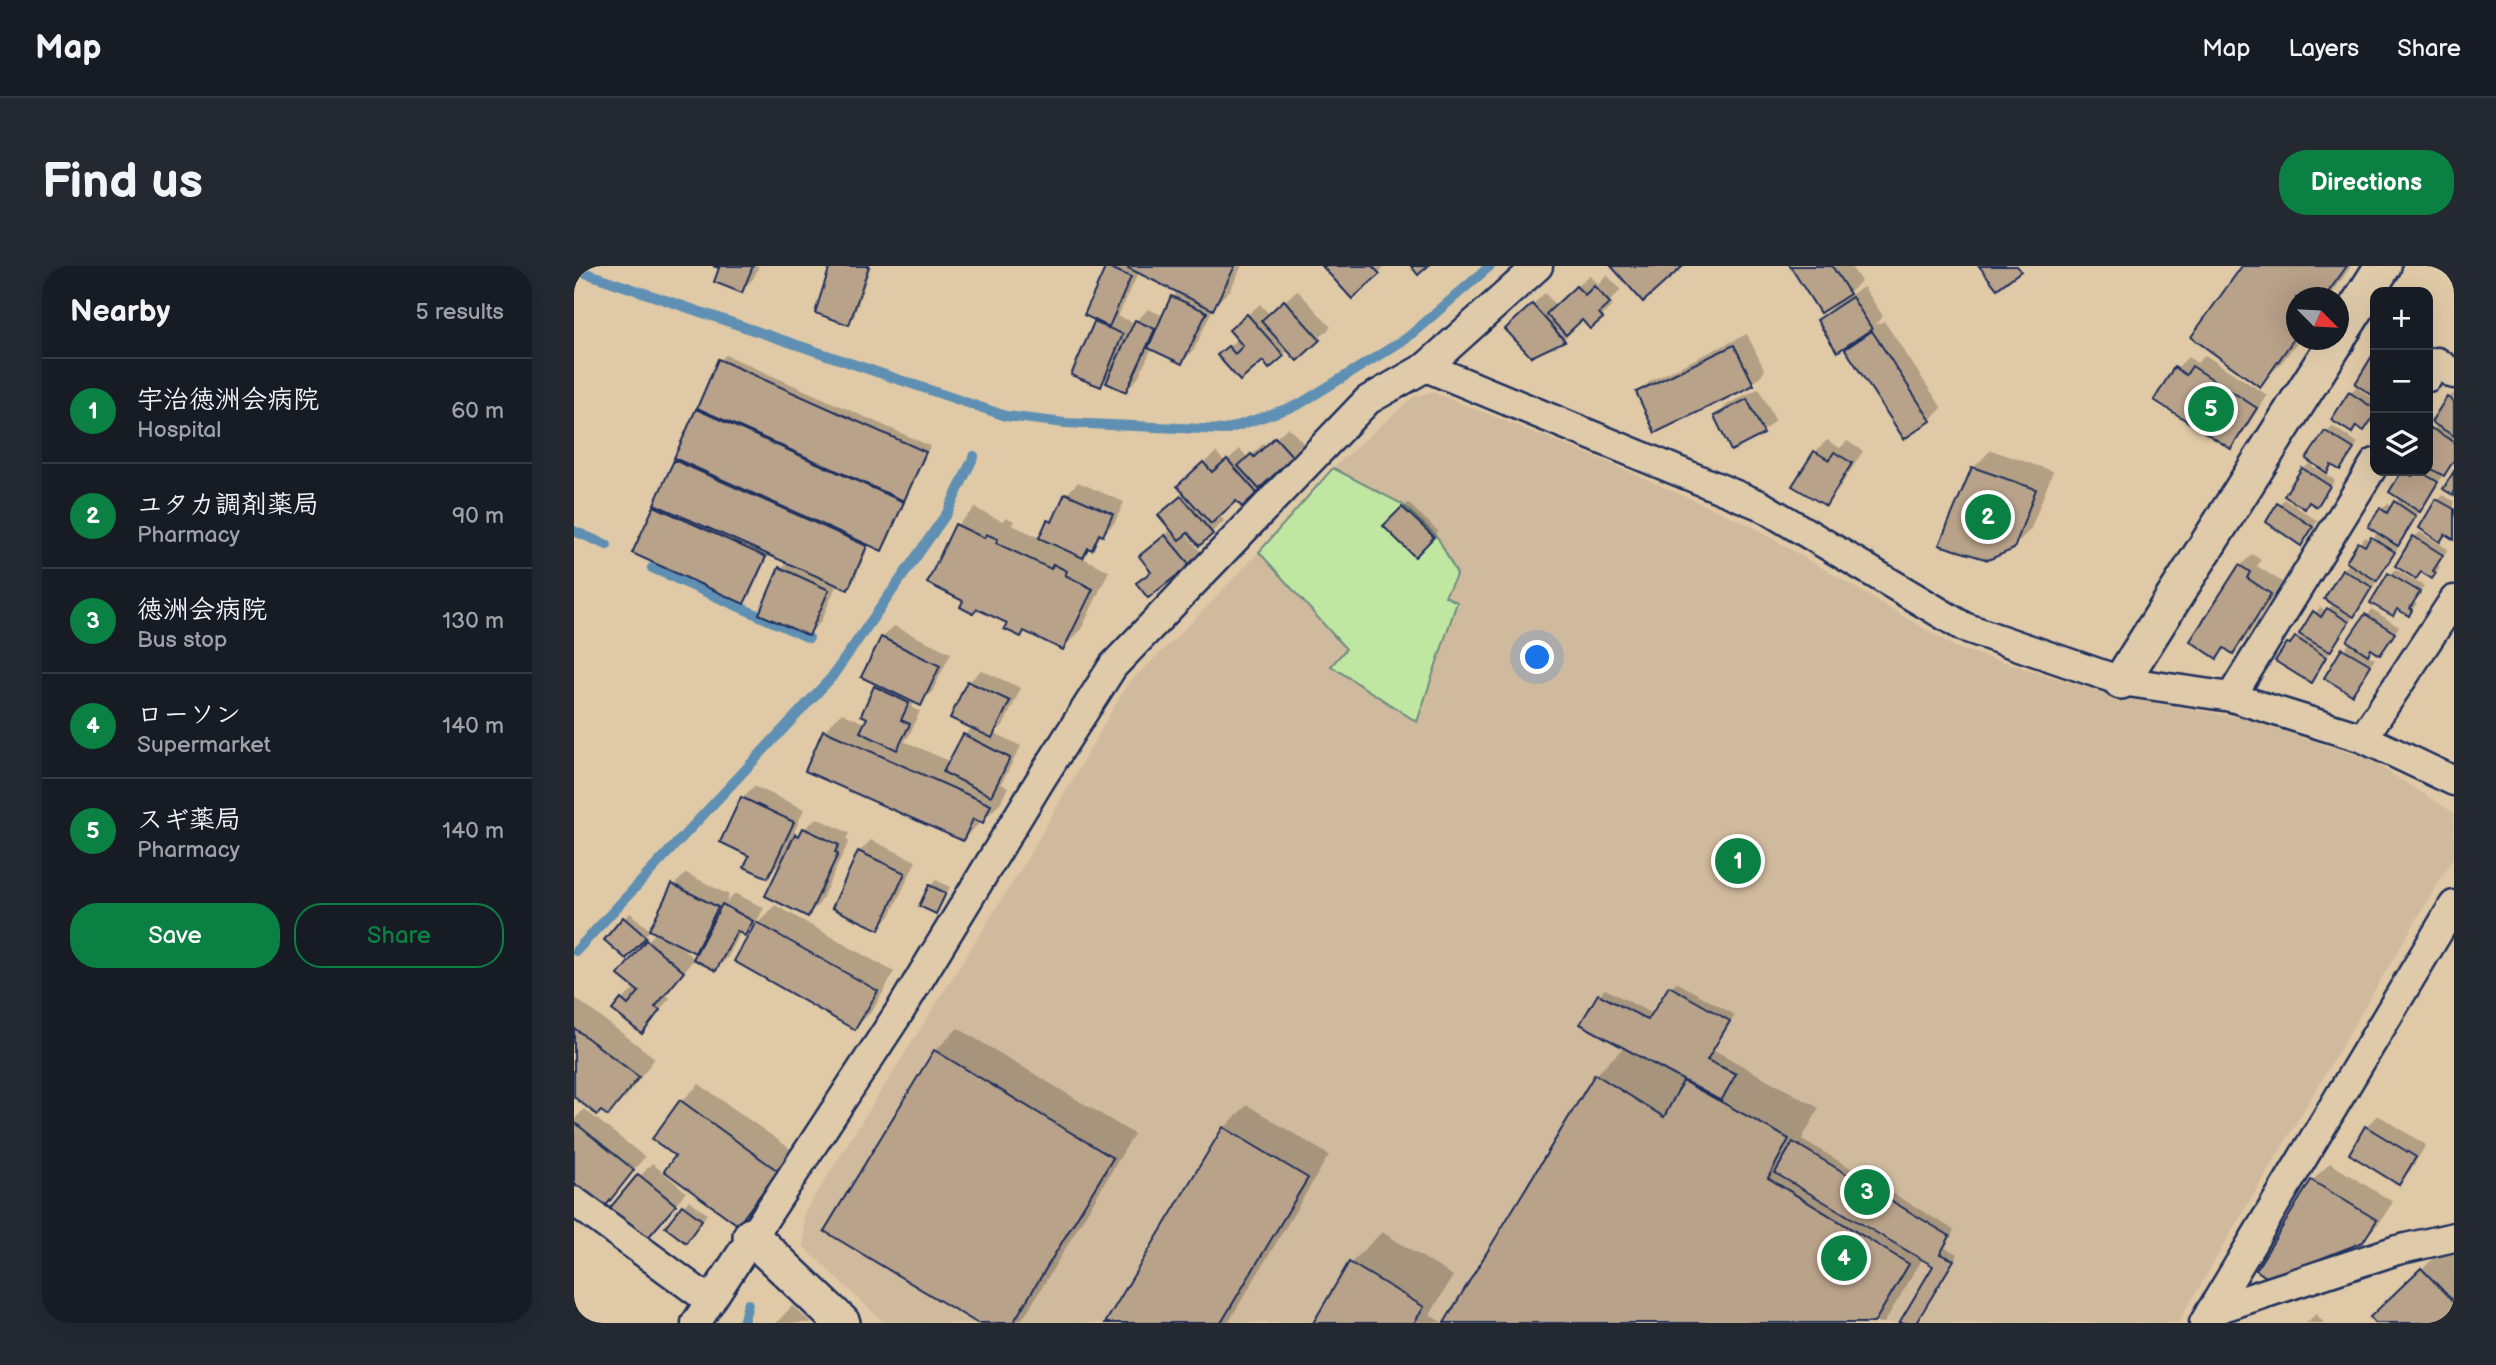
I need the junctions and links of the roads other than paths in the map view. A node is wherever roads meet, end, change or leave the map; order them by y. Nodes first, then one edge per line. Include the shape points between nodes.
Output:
1 (1538, 266) edge
2 (2383, 266) edge
3 (2349, 320) edge
4 (2330, 350) edge
5 (1426, 366) junction
6 (2433, 369) edge
7 (2454, 374) edge
8 (2370, 471) edge
9 (2454, 600) edge
10 (2121, 681) junction
11 (2231, 697) junction
12 (2363, 738) junction
13 (2454, 781) edge
14 (2454, 905) edge
15 (574, 1201) edge
16 (751, 1236) junction
17 (2454, 1237) edge
18 (703, 1312) edge
19 (2207, 1317) edge
20 (842, 1323) edge

1 - 5 street
2 - 3 street
4 - 10 street
5 - 10 street via 1760,505 1964,627
5 - 16 street via 1368,400 1113,666 900,1011
6 - 7 street via 2437,362
8 - 11 street
9 - 12 street
10 - 11 street
11 - 12 street
12 - 13 street
14 - 19 street
15 - 18 street
16 - 18 street
16 - 20 street
17 - 19 street via 2397,1250

